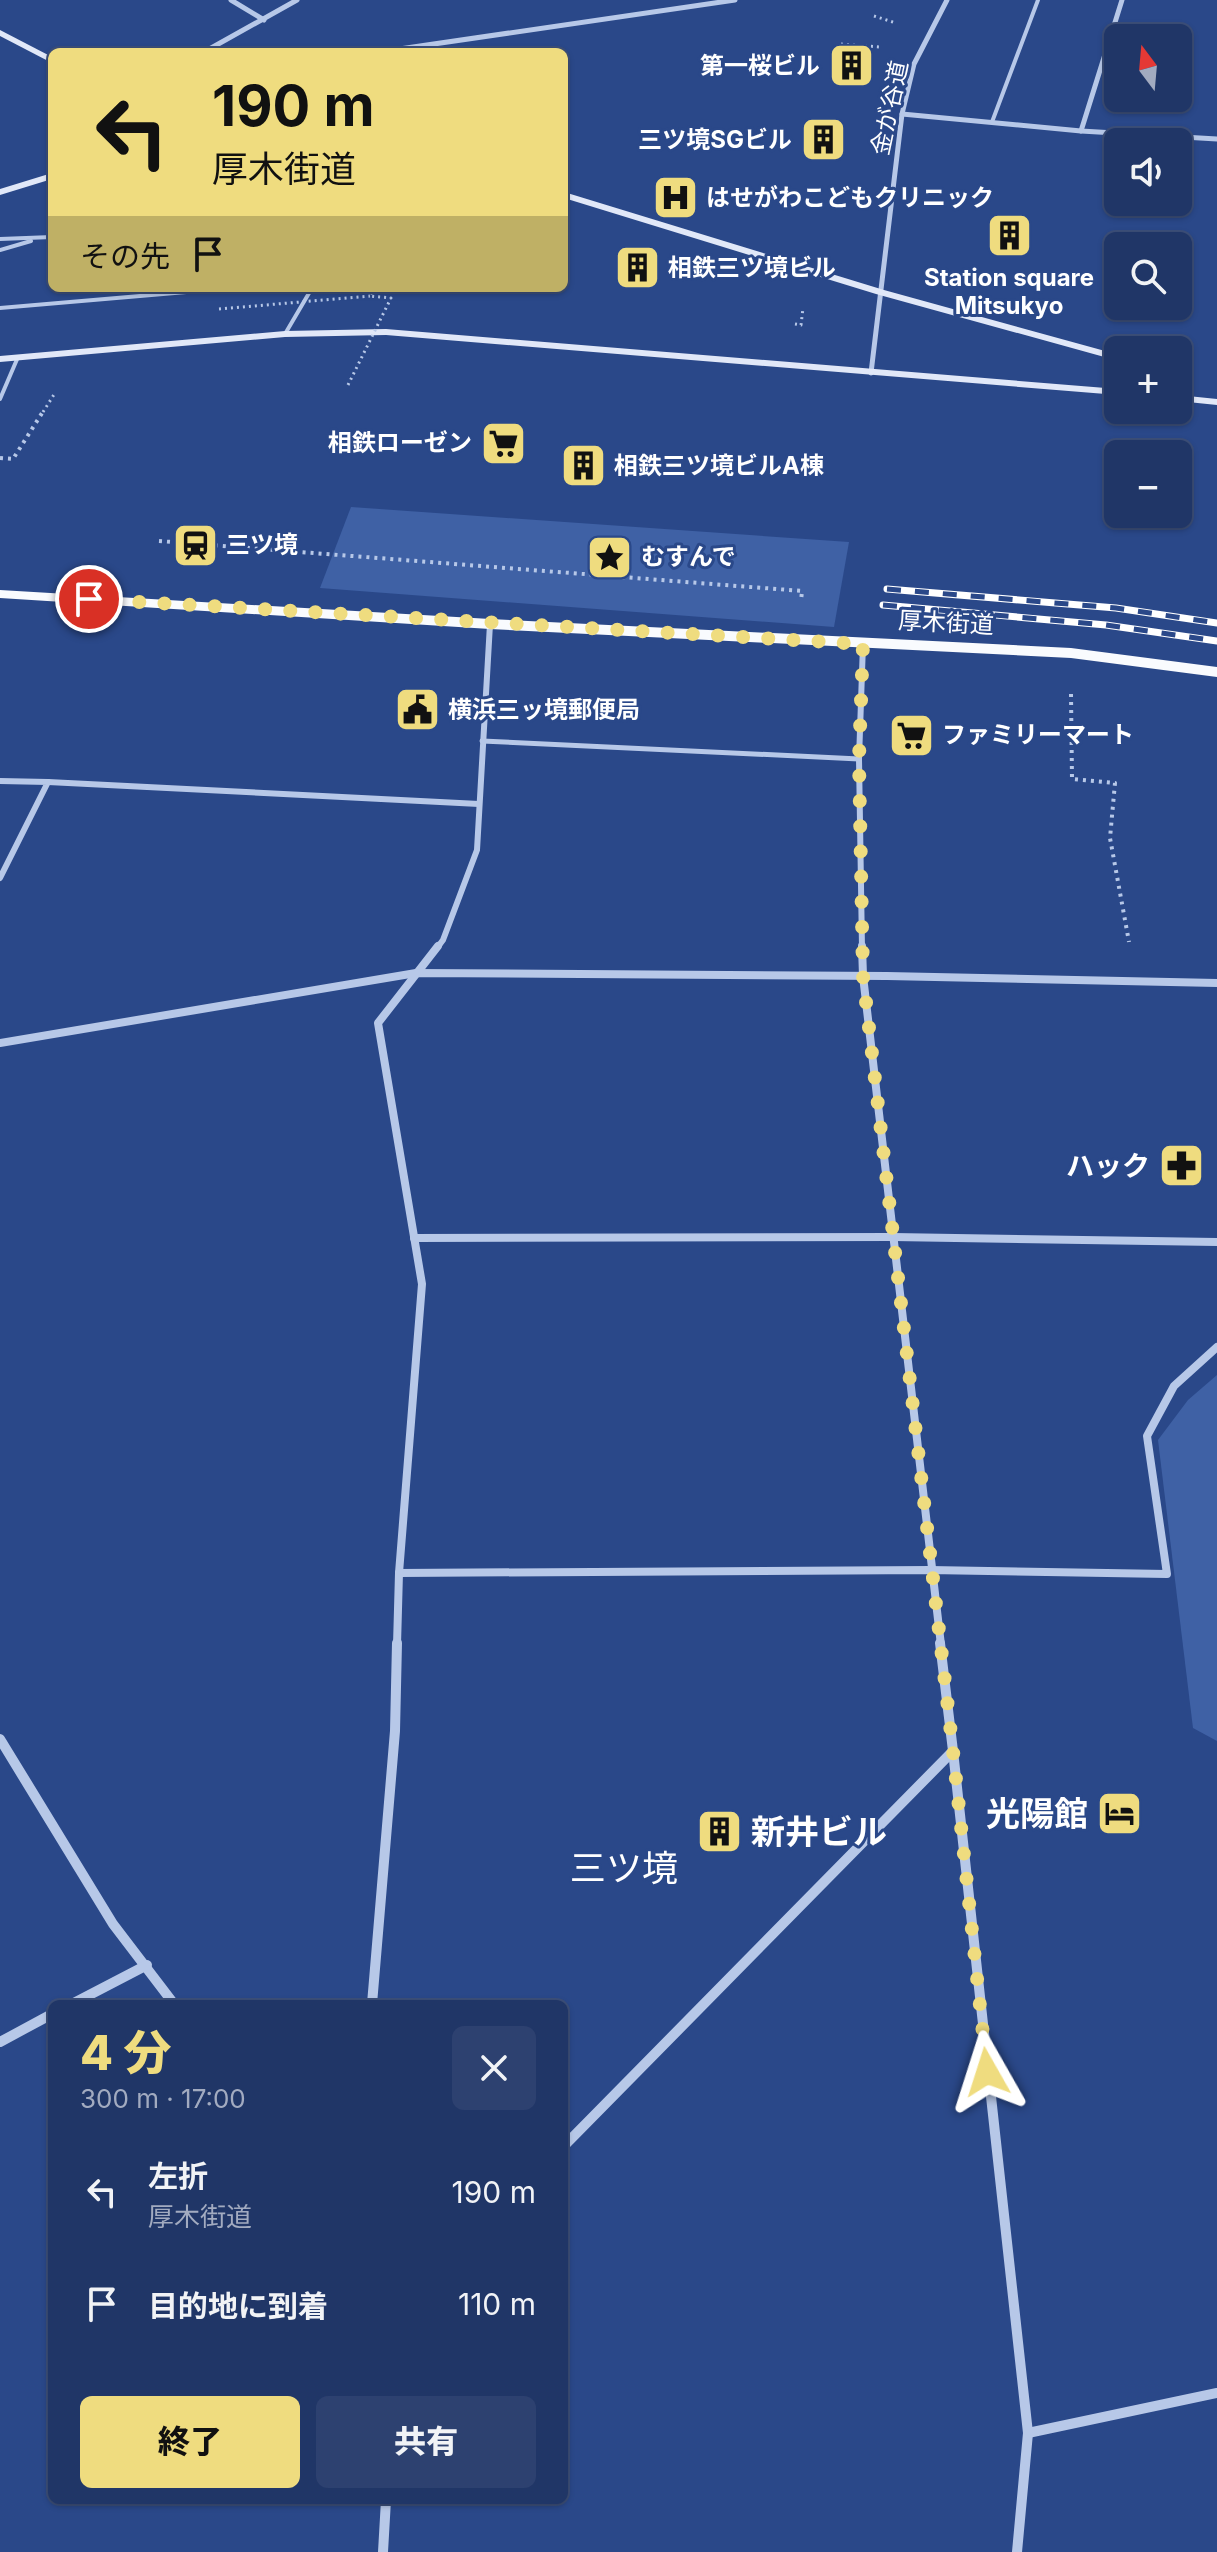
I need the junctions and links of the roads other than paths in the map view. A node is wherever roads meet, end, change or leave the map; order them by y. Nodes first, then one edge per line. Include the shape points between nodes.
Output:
1 (231, 0) edge
2 (297, 0) edge
3 (735, 0) edge
4 (947, 0) edge
5 (1038, 0) edge
6 (1122, 0) edge
7 (264, 20) junction
8 (0, 33) edge
9 (212, 48) edge
10 (406, 48) edge
11 (48, 58) edge
12 (902, 114) junction
13 (992, 122) junction
14 (1081, 131) junction
15 (1217, 139) edge
16 (48, 177) edge
17 (0, 192) edge
18 (568, 196) edge
19 (45, 238) junction
20 (48, 238) edge
21 (0, 239) edge
22 (0, 250) edge
23 (186, 292) edge
24 (310, 292) edge
25 (880, 292) junction
26 (0, 308) edge
27 (285, 334) junction
28 (1104, 354) edge
29 (18, 357) junction
30 (0, 359) edge
31 (871, 373) junction
32 (1104, 391) edge
33 (0, 399) edge
34 (1192, 399) edge
35 (1217, 402) edge
36 (0, 594) edge
37 (490, 624) junction
38 (863, 644) junction
39 (1217, 672) edge
40 (482, 741) junction
41 (859, 759) junction
42 (0, 781) edge
43 (48, 782) junction
44 (479, 804) junction
45 (0, 878) edge
46 (416, 973) junction
47 (863, 976) junction
48 (1217, 983) edge
49 (0, 1043) edge
50 (893, 1237) junction
51 (414, 1238) junction
52 (1217, 1242) edge
53 (1217, 1347) edge
54 (930, 1570) junction
55 (399, 1573) junction
56 (0, 1739) edge
57 (953, 1751) junction
58 (147, 1965) junction
59 (80, 2000) edge
60 (171, 2000) edge
61 (372, 2000) edge
62 (48, 2016) edge
63 (0, 2042) edge
64 (568, 2142) edge
65 (1217, 2393) edge
66 (1028, 2433) junction
67 (386, 2504) edge
68 (383, 2552) edge
69 (1017, 2552) edge

1 - 7 street
2 - 7 street
3 - 10 street
4 - 12 street, 金が谷道 via 914,64
5 - 13 lane
6 - 14 street
7 - 9 street
8 - 11 street
12 - 13 street
12 - 25 street, 金が谷道
13 - 14 street
14 - 15 street
16 - 17 street
18 - 25 street
19 - 20 lane
19 - 21 lane
19 - 22 lane
23 - 26 lane
24 - 27 lane
25 - 28 street
25 - 31 street, 金が谷道
27 - 29 street
27 - 31 street via 386,332
29 - 30 street
29 - 33 lane
31 - 32 street
34 - 35 street
36 - 37 main road, 厚木街道
37 - 38 main road, 厚木街道
37 - 40 street
38 - 39 main road, 厚木街道 via 1071,653
38 - 41 street
40 - 41 lane
40 - 44 street
41 - 47 street
42 - 43 street
43 - 44 street
43 - 45 street
44 - 46 street via 477,850 443,940
46 - 47 street
46 - 49 street
46 - 51 street via 378,1023
47 - 48 street
47 - 50 street
50 - 51 street
50 - 52 street
50 - 54 street
51 - 55 street via 422,1284
53 - 54 street via 1174,1386 1147,1436 1167,1574
54 - 55 street
54 - 57 street
55 - 61 street via 395,1731
56 - 58 street via 113,1924
57 - 64 street
57 - 66 street
58 - 59 street
58 - 60 street
62 - 63 street
65 - 66 street
66 - 69 street
67 - 68 street

